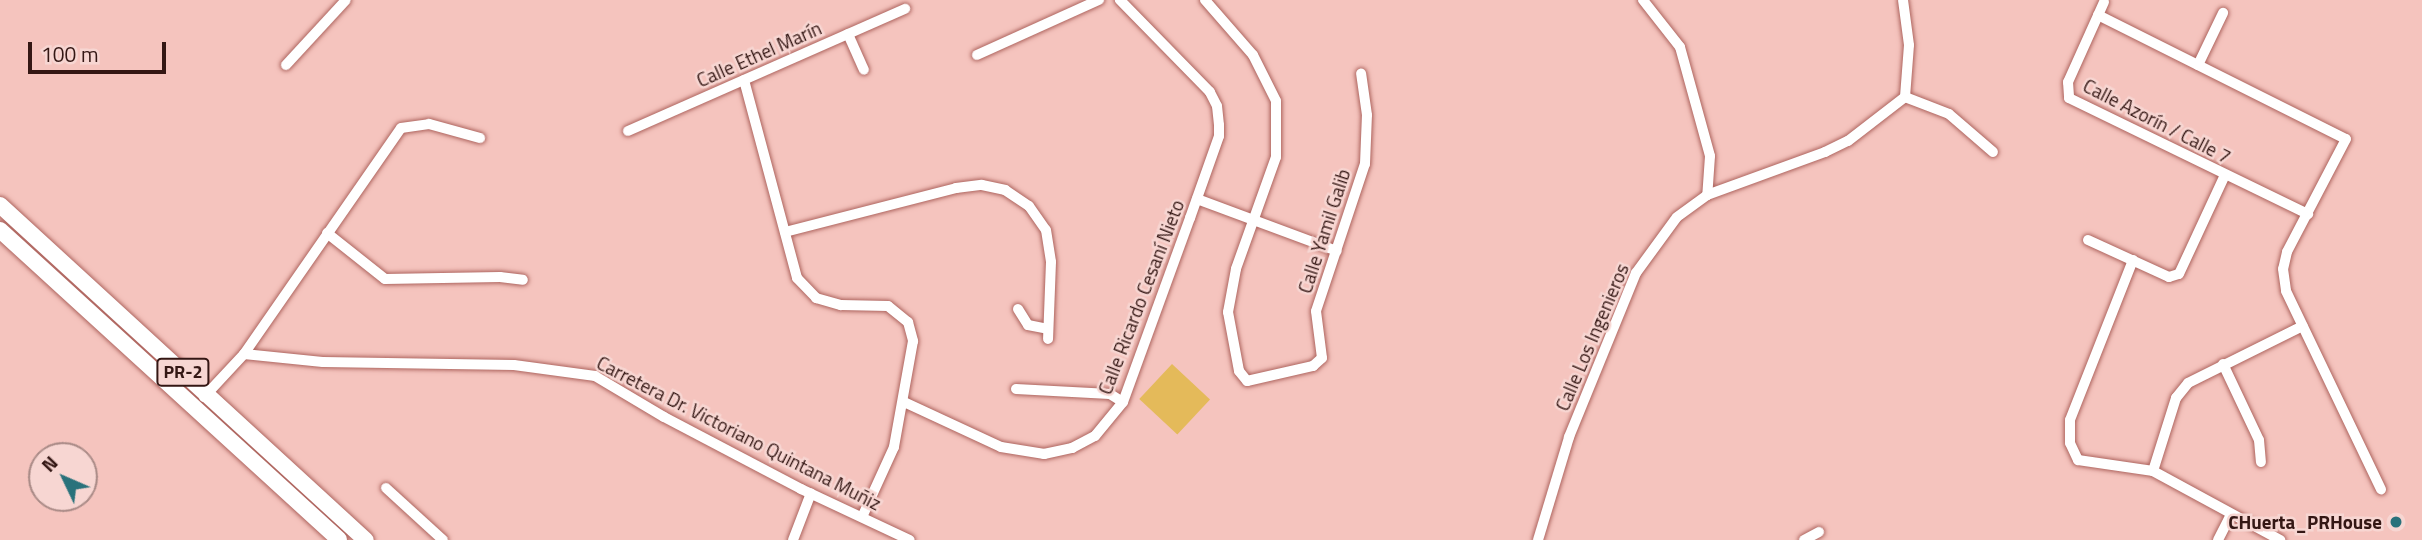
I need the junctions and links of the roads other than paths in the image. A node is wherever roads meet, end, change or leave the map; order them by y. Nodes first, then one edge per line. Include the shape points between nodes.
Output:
1 (346, 0) edge
2 (1099, 0) edge
3 (1120, 0) edge
4 (1205, 0) edge
5 (1643, 0) edge
6 (1903, 0) edge
7 (2104, 2) edge
8 (905, 9) dead end
9 (2223, 13) dead end
10 (2098, 15) junction
11 (848, 34) junction
12 (977, 55) dead end
13 (286, 65) dead end
14 (2198, 65) junction
15 (864, 70) dead end
16 (1361, 73) dead end
17 (744, 80) junction
18 (1905, 97) junction
19 (628, 131) dead end
20 (480, 138) dead end
21 (1993, 152) dead end
22 (2225, 175) junction
23 (1707, 195) junction
24 (1197, 199) junction
25 (0, 205) edge
26 (2308, 215) junction
27 (1254, 220) junction
28 (0, 230) edge
29 (785, 232) junction
30 (327, 233) junction
31 (2088, 240) dead end
32 (1337, 251) junction
33 (2133, 260) junction
34 (523, 280) dead end
35 (1018, 309) dead end
36 (2303, 326) junction
37 (244, 354) junction
38 (2223, 364) junction
39 (1016, 389) dead end
40 (1028, 390) junction
41 (207, 394) junction
42 (1123, 401) junction
43 (904, 402) junction
44 (1032, 403) dead end
45 (194, 408) junction
46 (2261, 462) dead end
47 (2153, 471) junction
48 (386, 488) dead end
49 (2381, 489) dead end
50 (811, 494) junction
51 (863, 515) junction
52 (2231, 515) junction
53 (1819, 532) dead end
54 (339, 540) edge
55 (366, 540) edge
56 (443, 540) edge
57 (793, 540) edge
58 (910, 540) edge
59 (1538, 540) edge
60 (1804, 540) edge
61 (2218, 540) edge
62 (2280, 540) edge

1 - 13 street
2 - 12 street
3 - 24 street, Calle Ricardo Cesaní Nieto via 1196,76 1217,106 1219,136
4 - 27 street via 1254,55 1276,101 1276,157
5 - 23 street via 1681,47 1710,156
6 - 18 street via 1909,46
7 - 10 street, Calle Azorín / Calle 7
8 - 11 street, Calle Ethel Marín
9 - 14 street
10 - 14 street
10 - 22 street, Calle Azorín / Calle 7 via 2068,82 2069,97
11 - 15 street
11 - 17 street, Calle Ethel Marín
14 - 26 street via 2346,139
16 - 32 street, Calle Yamil Galib via 1367,115 1365,164
17 - 19 street, Calle Ethel Marín
17 - 29 street
18 - 21 street via 1949,114
18 - 23 street, Calle Los Ingenieros via 1848,141
20 - 30 street via 429,124 401,128
22 - 26 street, Calle Azorín / Calle 7
22 - 33 street via 2179,274 2169,277
23 - 59 street, Calle Los Ingenieros via 1676,217 1636,273 1569,437
24 - 27 street
24 - 42 street, Calle Ricardo Cesaní Nieto
25 - 41 highway, PR-2
26 - 36 street via 2287,252 2283,269 2286,291
27 - 32 street
27 - 32 street, Calle Yamil Galib via 1236,268 1228,312 1239,371 1247,381 1313,366 1322,358 1316,311
28 - 45 highway, PR-2
29 - 35 street via 956,188 982,185 1005,190 1029,206 1046,230 1051,262 1048,334 1028,325
29 - 43 street via 797,278 816,298 841,305 888,306 908,322 913,341
30 - 34 street via 385,279
30 - 37 street
31 - 33 street
33 - 47 street via 2070,420 2070,443 2078,460
36 - 38 street
36 - 49 street
37 - 41 street
37 - 50 street, Carretera Dr. Victoriano Quintana Muñiz via 323,362 514,365 596,376
38 - 46 street via 2259,440
38 - 47 street via 2194,378 2181,391
39 - 40 street
40 - 42 street via 1110,394
40 - 44 street
41 - 45 street
41 - 55 highway, PR-2
42 - 43 street, Calle Ricardo Cesaní Nieto via 1095,436 1072,448 1044,454 1001,447
43 - 51 street via 894,447
45 - 54 highway, PR-2
47 - 52 street
48 - 56 street
50 - 51 street, Carretera Dr. Victoriano Quintana Muñiz
50 - 57 street
51 - 58 street, Carretera Dr. Victoriano Quintana Muñiz
52 - 61 street
52 - 62 street
53 - 60 street

